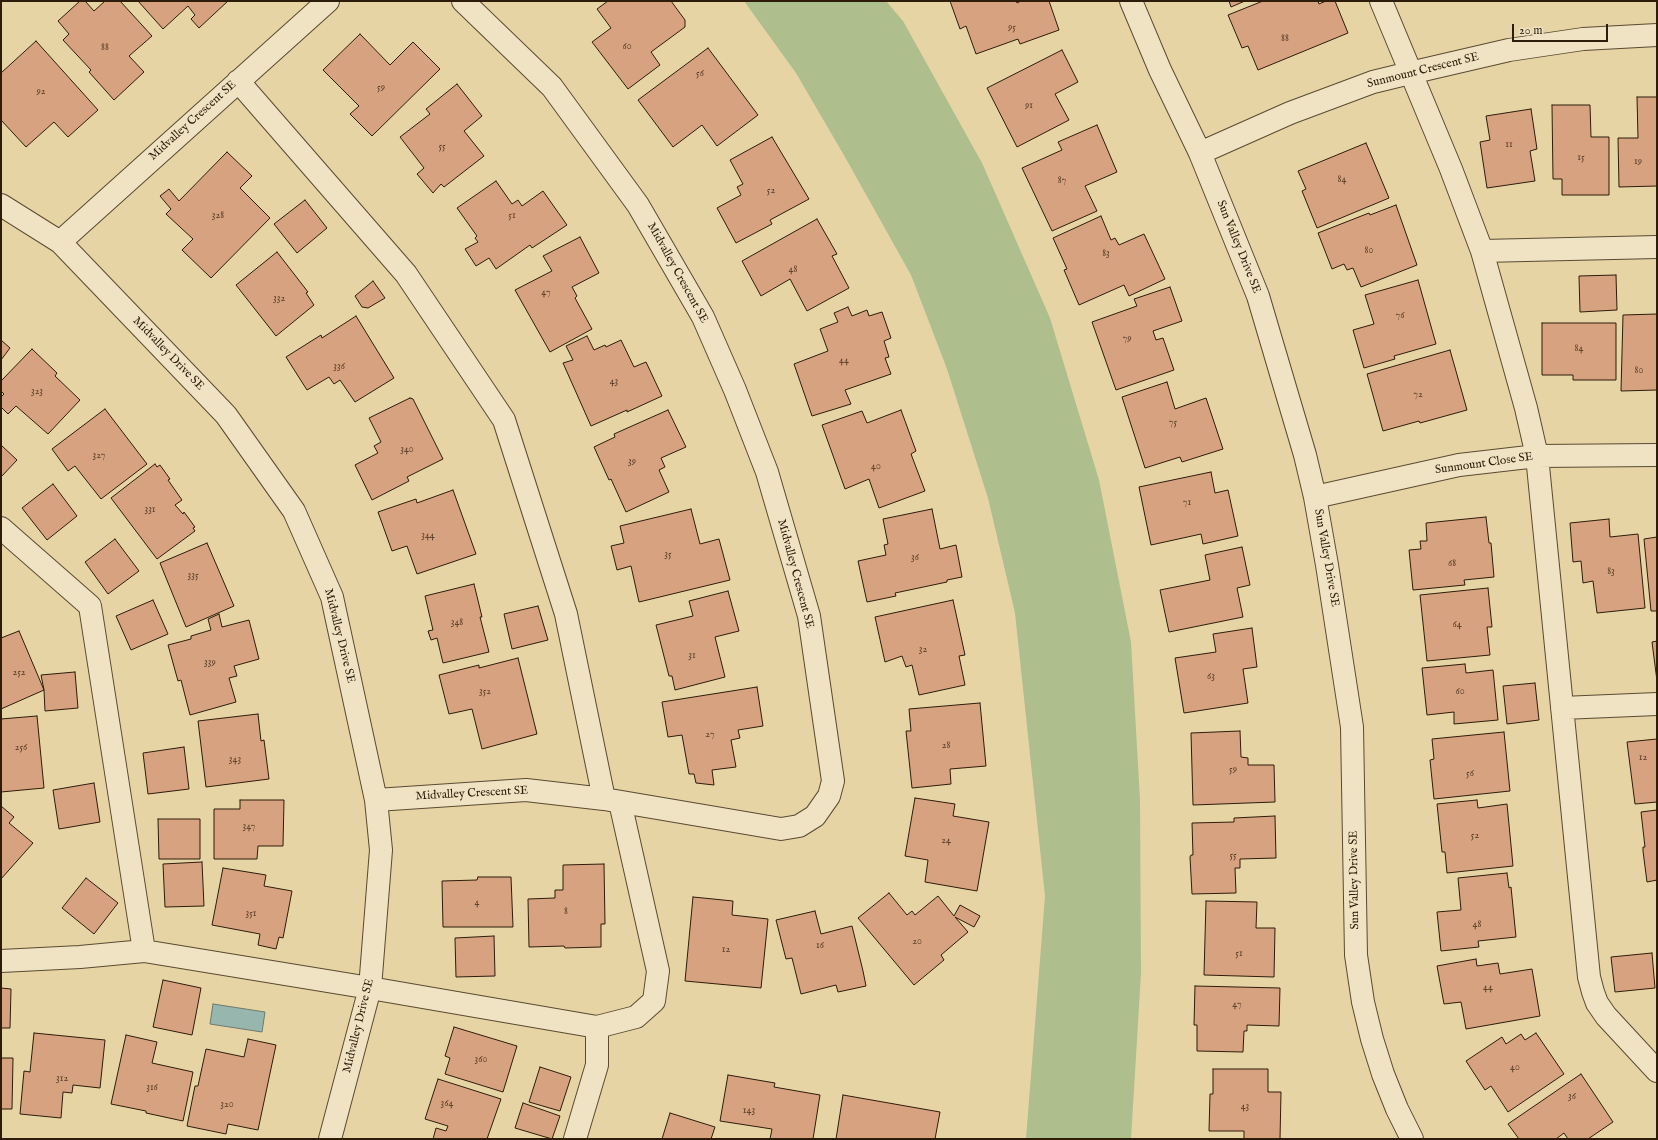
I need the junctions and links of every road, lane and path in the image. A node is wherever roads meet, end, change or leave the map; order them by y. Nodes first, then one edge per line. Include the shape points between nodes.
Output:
1 (328, 1) edge
2 (463, 1) edge
3 (1132, 1) edge
4 (1381, 1) edge
5 (1657, 35) edge
6 (1410, 72) junction
7 (238, 81) junction
8 (1200, 153) junction
9 (1, 205) edge
10 (60, 242) junction
11 (1657, 247) edge
12 (1482, 251) junction
13 (1657, 455) edge
14 (1537, 456) junction
15 (1315, 497) junction
16 (1, 528) edge
17 (1657, 704) edge
18 (1562, 708) junction
19 (376, 800) junction
20 (612, 801) junction
21 (144, 951) junction
22 (1, 961) edge
23 (370, 988) junction
24 (597, 1027) junction
25 (1657, 1071) edge
26 (330, 1139) edge
27 (575, 1139) edge
28 (1412, 1139) edge

1 - 7 street, Midvalley Crescent SE
2 - 20 street, Midvalley Crescent SE via 552,87 638,205 703,317 767,472 809,616 833,781 829,796 815,816 799,826 781,829
3 - 8 street, Sun Valley Drive SE via 1160,70
4 - 6 street
5 - 6 street, Sunmount Crescent SE via 1583,39 1509,50
6 - 8 street, Sunmount Crescent SE via 1373,82 1290,113
6 - 12 street
7 - 10 street, Midvalley Crescent SE
7 - 20 street via 406,274 504,420 566,614
8 - 15 street, Sun Valley Drive SE via 1258,296
9 - 10 street, Midvalley Drive SE
10 - 19 street, Midvalley Drive SE via 226,415 294,511 332,597
11 - 12 street
12 - 14 street
13 - 14 street, Sunmount Close SE
14 - 15 street, Sunmount Close SE via 1459,465
14 - 18 street
15 - 28 street, Sun Valley Drive SE via 1352,727 1356,955 1363,1002 1383,1074
16 - 21 street via 90,606
17 - 18 street
18 - 25 street via 1593,992 1606,1016
19 - 20 street, Midvalley Crescent SE via 526,790
19 - 23 street, Midvalley Drive SE via 381,850
20 - 24 street via 658,971 654,1001 636,1017
21 - 22 street
21 - 23 street
23 - 24 street
23 - 26 street, Midvalley Drive SE
24 - 27 street via 597,1066

